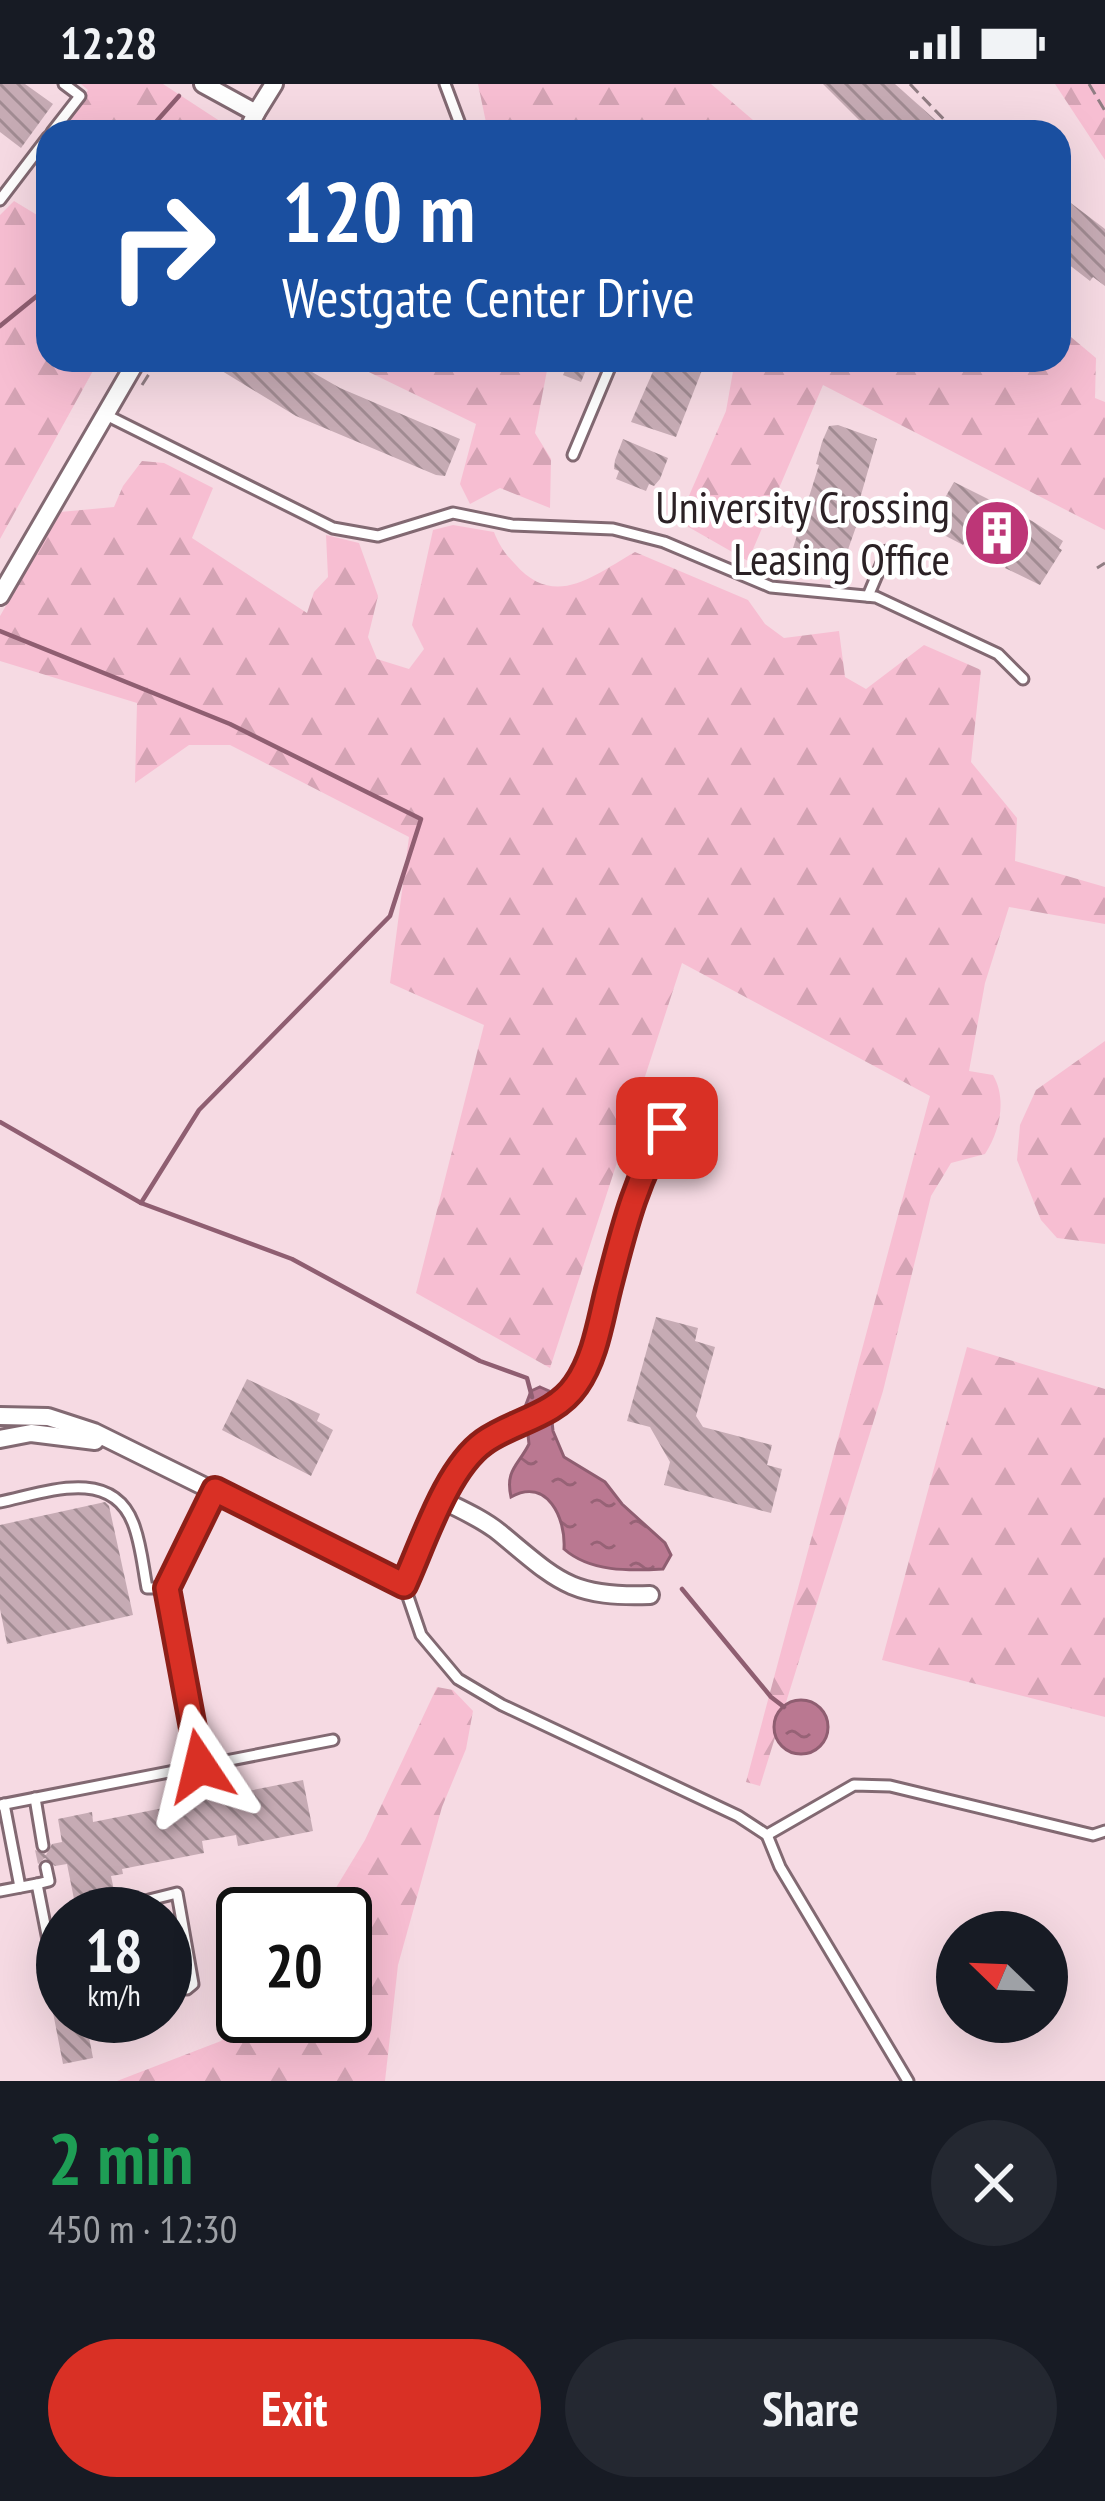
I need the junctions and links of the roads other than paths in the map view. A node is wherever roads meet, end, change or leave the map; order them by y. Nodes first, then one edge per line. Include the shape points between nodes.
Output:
1 (64, 84) edge
2 (203, 84) edge
3 (274, 84) edge
4 (446, 84) edge
5 (256, 113) junction
6 (62, 120) edge
7 (253, 120) edge
8 (459, 120) edge
9 (36, 153) edge
10 (0, 200) edge
11 (130, 372) edge
12 (609, 372) edge
13 (106, 415) junction
14 (573, 454) dead end
15 (887, 551) dead end
16 (0, 596) edge
17 (868, 596) junction
18 (1024, 679) dead end
19 (667, 1128) dead end
20 (0, 1416) edge
21 (0, 1439) edge
22 (142, 1456) junction
23 (215, 1490) junction
24 (442, 1500) junction
25 (0, 1502) edge
26 (404, 1585) junction
27 (167, 1588) junction
28 (650, 1595) dead end
29 (333, 1740) dead end
30 (200, 1766) junction
31 (35, 1798) junction
32 (2, 1804) edge
33 (1105, 1831) edge
34 (767, 1835) junction
35 (43, 1846) dead end
36 (46, 1867) dead end
37 (37, 1884) junction
38 (20, 1887) junction
39 (38, 1887) edge
40 (0, 1891) edge
41 (908, 2081) edge

1 - 6 lane via 80,96
2 - 5 street
3 - 5 street
4 - 8 lane
5 - 7 street
9 - 10 lane
11 - 13 street
12 - 14 lane
13 - 16 street
13 - 17 lane via 333,528 378,536 453,513 512,525 613,529 771,587
15 - 17 lane
17 - 18 lane via 998,655
19 - 24 street via 636,1183 592,1354 574,1388 471,1454
20 - 22 street via 64,1420
21 - 22 street via 54,1434
22 - 23 street
23 - 26 street
23 - 27 lane
24 - 26 street
24 - 28 street via 498,1531 560,1581 609,1595
25 - 27 lane via 83,1485 101,1490 122,1503 134,1526 147,1588
26 - 34 lane via 421,1635 458,1679
27 - 30 lane
29 - 30 lane
30 - 31 lane
31 - 32 lane
31 - 35 lane
32 - 38 lane
33 - 34 lane via 1093,1835 890,1786 854,1785
34 - 41 lane
36 - 37 lane via 49,1881
37 - 38 lane
37 - 39 lane
38 - 40 lane

